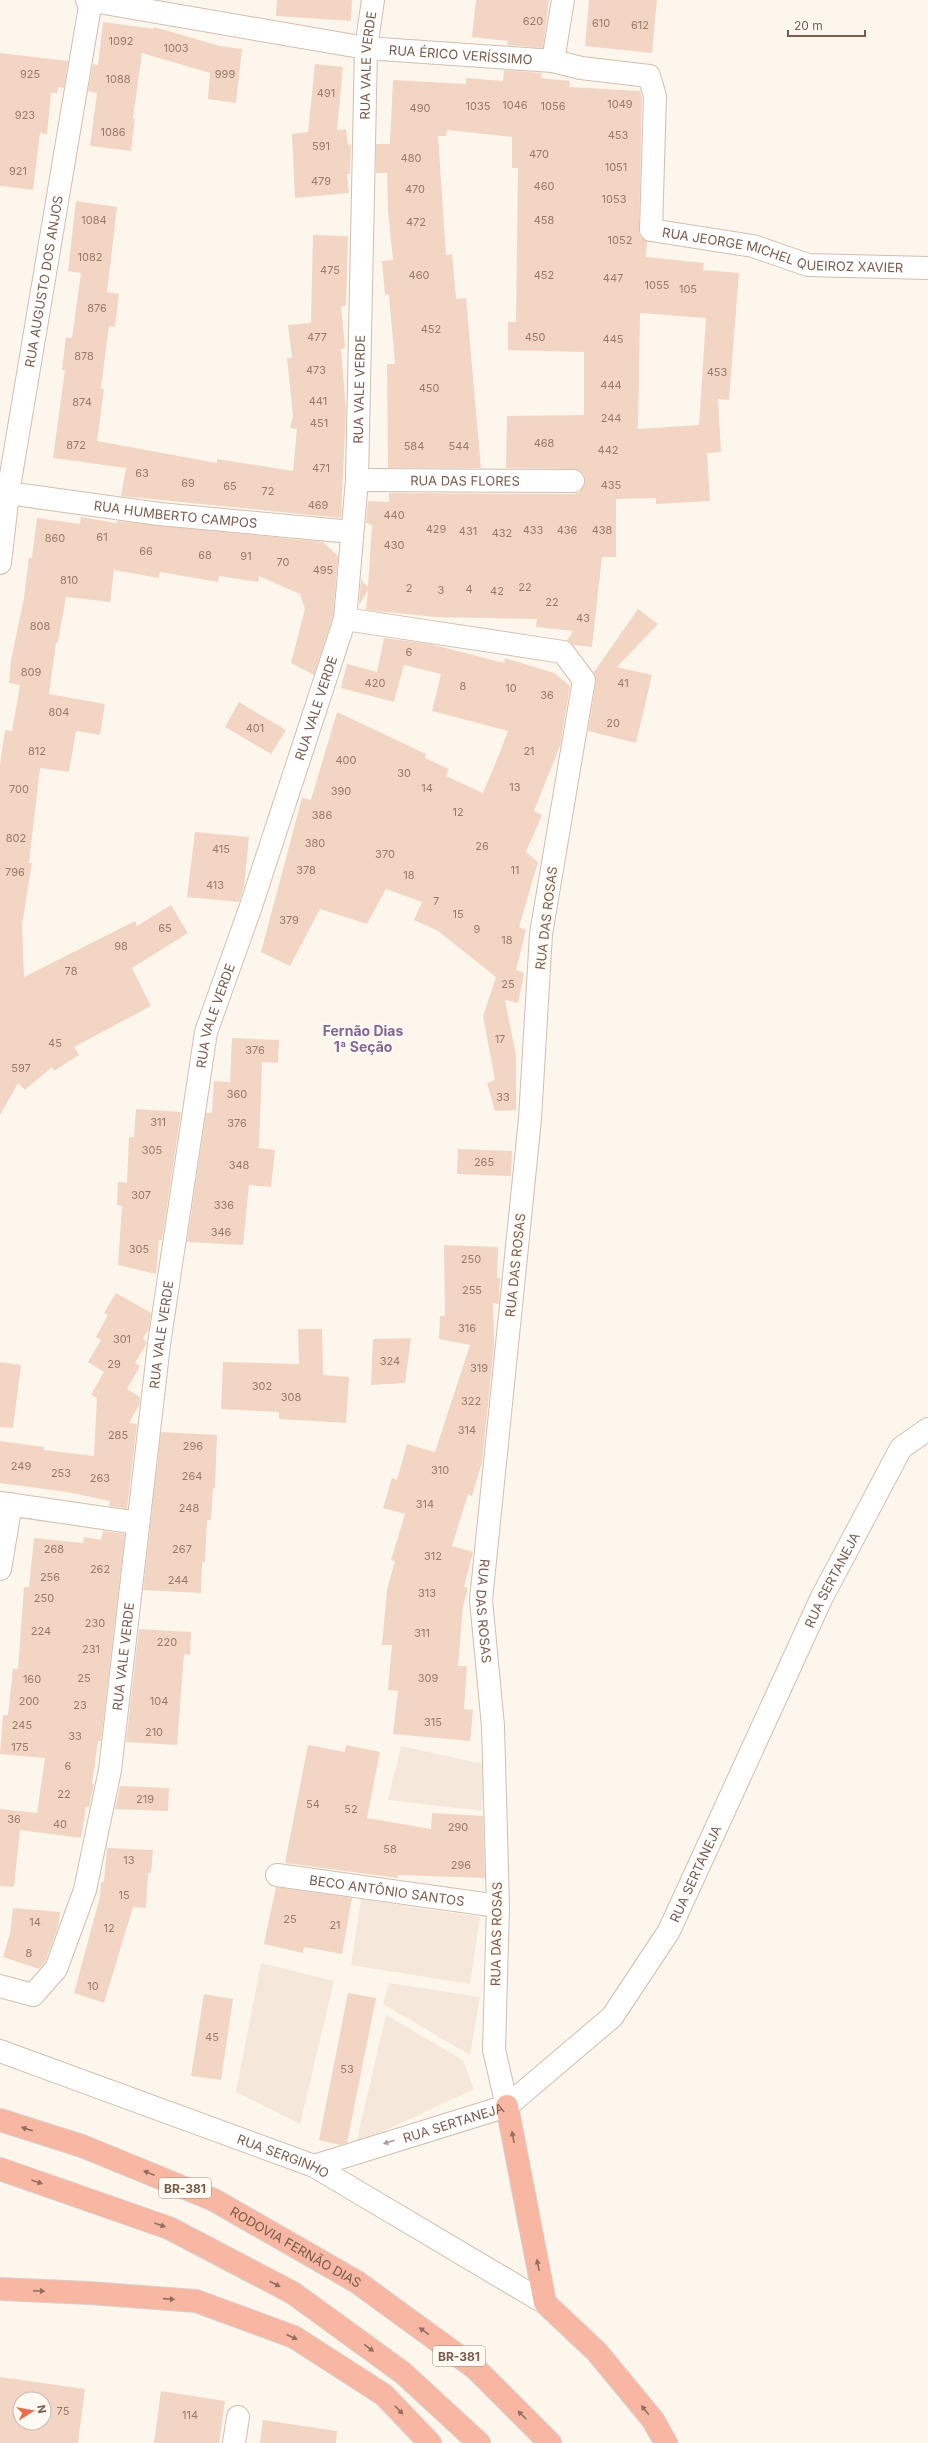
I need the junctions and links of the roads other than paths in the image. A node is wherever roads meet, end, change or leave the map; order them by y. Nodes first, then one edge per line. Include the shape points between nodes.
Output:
1 (90, 0) edge
2 (373, 0) edge
3 (563, 0) edge
4 (366, 48) junction
5 (553, 61) junction
6 (655, 96) joint
7 (928, 268) edge
8 (357, 480) junction
9 (573, 481) dead end
10 (4, 493) edge
11 (352, 532) junction
12 (0, 563) edge
13 (345, 619) junction
14 (928, 1429) edge
15 (6, 1503) edge
16 (138, 1523) junction
17 (0, 1569) edge
18 (277, 1875) dead end
19 (498, 1906) junction
20 (0, 1986) edge
21 (0, 2051) edge
22 (507, 2106) junction
23 (0, 2120) edge
24 (314, 2166) junction
25 (0, 2169) edge
26 (0, 2289) edge
27 (545, 2303) junction
28 (238, 2417) dead end
29 (234, 2443) edge
30 (430, 2443) edge
31 (479, 2443) edge
32 (550, 2443) edge
33 (666, 2443) edge

1 - 4 street, RUA ÉRICO VERÍSSIMO
1 - 10 street, RUA AUGUSTO DOS ANJOS
2 - 4 street, RUA VALE VERDE
3 - 5 street
4 - 5 street, RUA ÉRICO VERÍSSIMO
4 - 8 street, RUA VALE VERDE
5 - 6 street, RUA ÉRICO VERÍSSIMO via 581,68 649,76
6 - 7 street, RUA JEORGE MICHEL QUEIROZ XAVIER via 651,230 753,246 808,264
8 - 9 street, RUA DAS FLORES
8 - 11 street, RUA VALE VERDE
10 - 11 street, RUA HUMBERTO CAMPOS via 159,514
10 - 12 street, RUA AUGUSTO DOS ANJOS
11 - 13 street, RUA VALE VERDE
13 - 16 street, RUA VALE VERDE via 250,909 206,1032 159,1344
13 - 19 street, RUA DAS ROSAS via 563,652 584,680 541,934 530,1119 481,1600 493,1726
14 - 22 street, RUA SERTANEJA via 901,1448 821,1599 669,1931 612,2018
15 - 16 street
15 - 17 street
16 - 20 street, RUA VALE VERDE via 110,1770 85,1890 56,1969 32,1995
18 - 19 street, BECO ANTÔNIO SANTOS
19 - 22 street, RUA DAS ROSAS via 494,2050
21 - 24 street, RUA SERGINHO
22 -> 24 street, RUA SERTANEJA
27 -> 22 highway
32 -> 23 highway, RODOVIA FERNÃO DIAS / BR-381 via 475,2368 357,2282 214,2200 82,2146
24 - 27 street, RUA SERGINHO
25 -> 31 highway via 169,2228 293,2293 403,2373
26 -> 30 highway via 196,2301 294,2337 384,2395
33 -> 27 highway via 653,2420 597,2352
28 - 29 street

